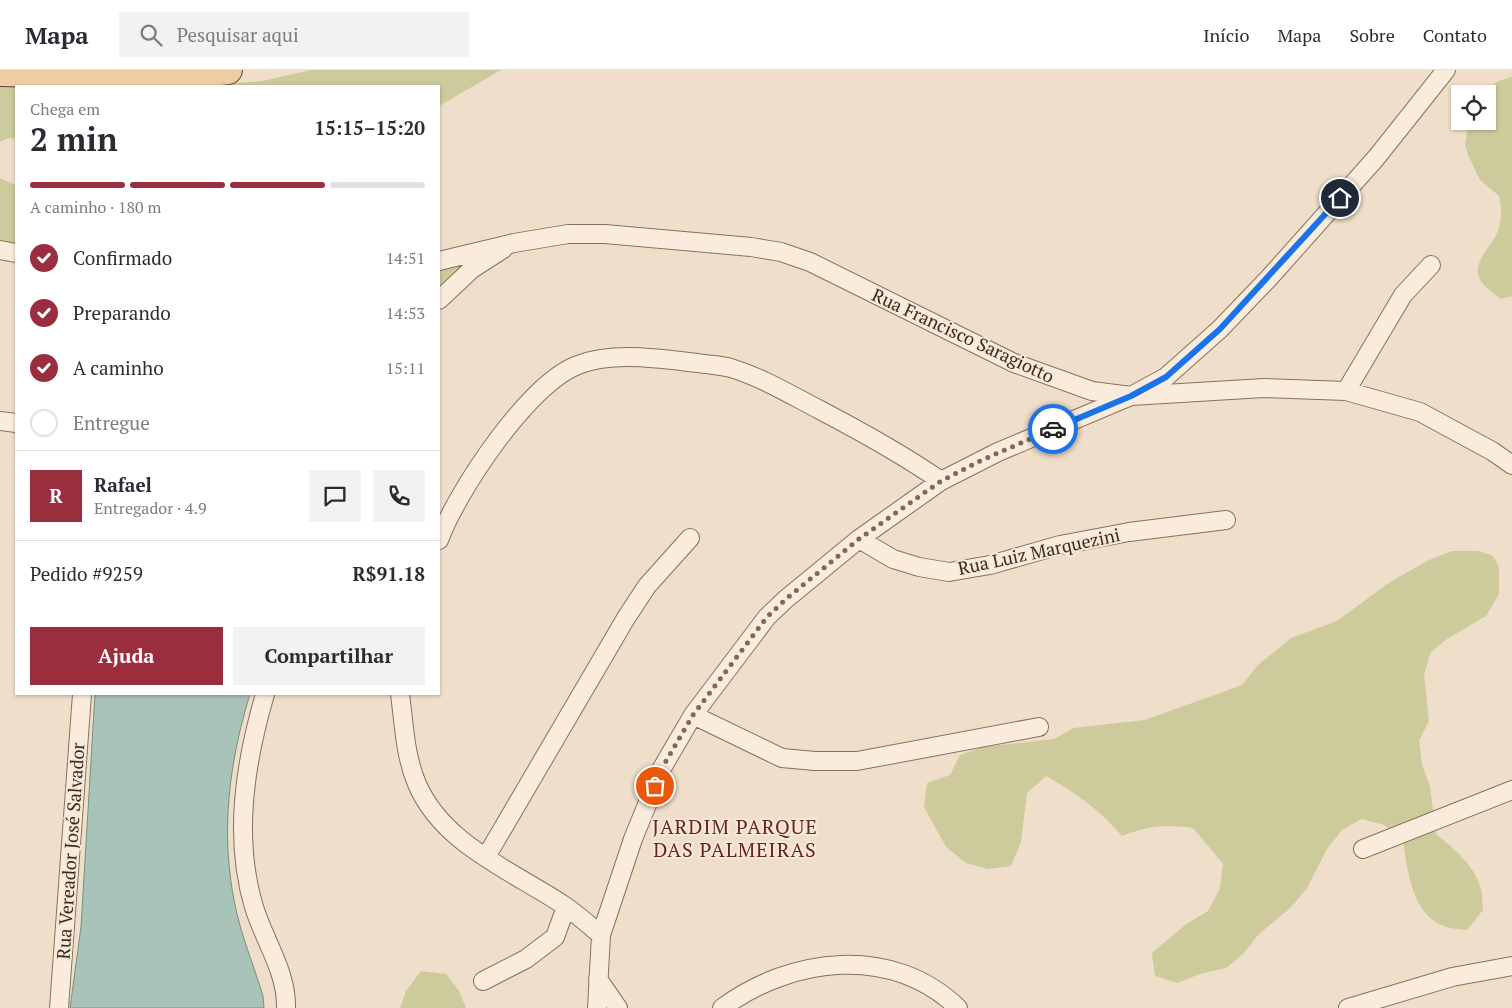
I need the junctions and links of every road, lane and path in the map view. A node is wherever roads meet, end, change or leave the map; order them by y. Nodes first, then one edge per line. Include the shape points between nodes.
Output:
1 (228, 70) edge
2 (1446, 70) edge
3 (30, 71) edge
4 (0, 72) edge
5 (514, 243) junction
6 (0, 250) edge
7 (15, 253) edge
8 (440, 261) edge
9 (1431, 265) dead end
10 (440, 299) edge
11 (1346, 391) junction
12 (1131, 396) junction
13 (0, 421) edge
14 (15, 423) edge
15 (1509, 457) edge
16 (941, 481) junction
17 (443, 518) edge
18 (1226, 520) dead end
19 (440, 534) edge
20 (690, 538) dead end
21 (859, 539) junction
22 (82, 695) edge
23 (264, 695) edge
24 (400, 695) edge
25 (693, 715) junction
26 (1039, 727) dead end
27 (1512, 790) edge
28 (1363, 849) dead end
29 (486, 857) junction
30 (566, 906) junction
31 (601, 935) junction
32 (1512, 966) edge
33 (598, 979) junction
34 (483, 981) dead end
35 (59, 1008) edge
36 (286, 1008) edge
37 (597, 1008) edge
38 (618, 1008) edge
39 (722, 1008) edge
40 (958, 1008) edge
41 (1348, 1008) edge

1 - 3 main road via 153,75
2 - 12 street via 1376,158 1220,329 1166,377
3 - 4 main road
5 - 8 street, Rua Francisco Saragiotto
5 - 10 street via 472,268
5 - 12 street, Rua Francisco Saragiotto via 568,234 605,234 781,252 810,262 1014,363 1092,391
6 - 7 street
9 - 11 street via 1403,295
11 - 12 street via 1264,388
11 - 15 street via 1420,412
12 - 16 street via 998,452
13 - 14 street
16 - 17 street via 905,456 759,378 729,367 649,357 606,360 578,364 537,392
16 - 21 street
17 - 19 street
18 - 21 street, Rua Luiz Marquezini via 1060,545 990,565 949,572 893,559
20 - 29 street via 647,586 626,618
21 - 25 street via 767,617
22 - 35 street, Rua Vereador José Salvador
23 - 36 street via 247,771 242,817 245,863 254,907 281,975
24 - 29 street via 408,755 416,783 429,808 443,825
25 - 26 street via 782,758 815,761 857,761
25 - 31 street via 662,768 633,839
27 - 28 street
29 - 30 street
30 - 31 street
30 - 34 street via 555,937 526,959
31 - 33 street
32 - 41 street via 1452,977
33 - 37 street
33 - 38 street
39 - 40 street via 743,993 778,976 815,966 843,964 881,967 920,981 943,994

